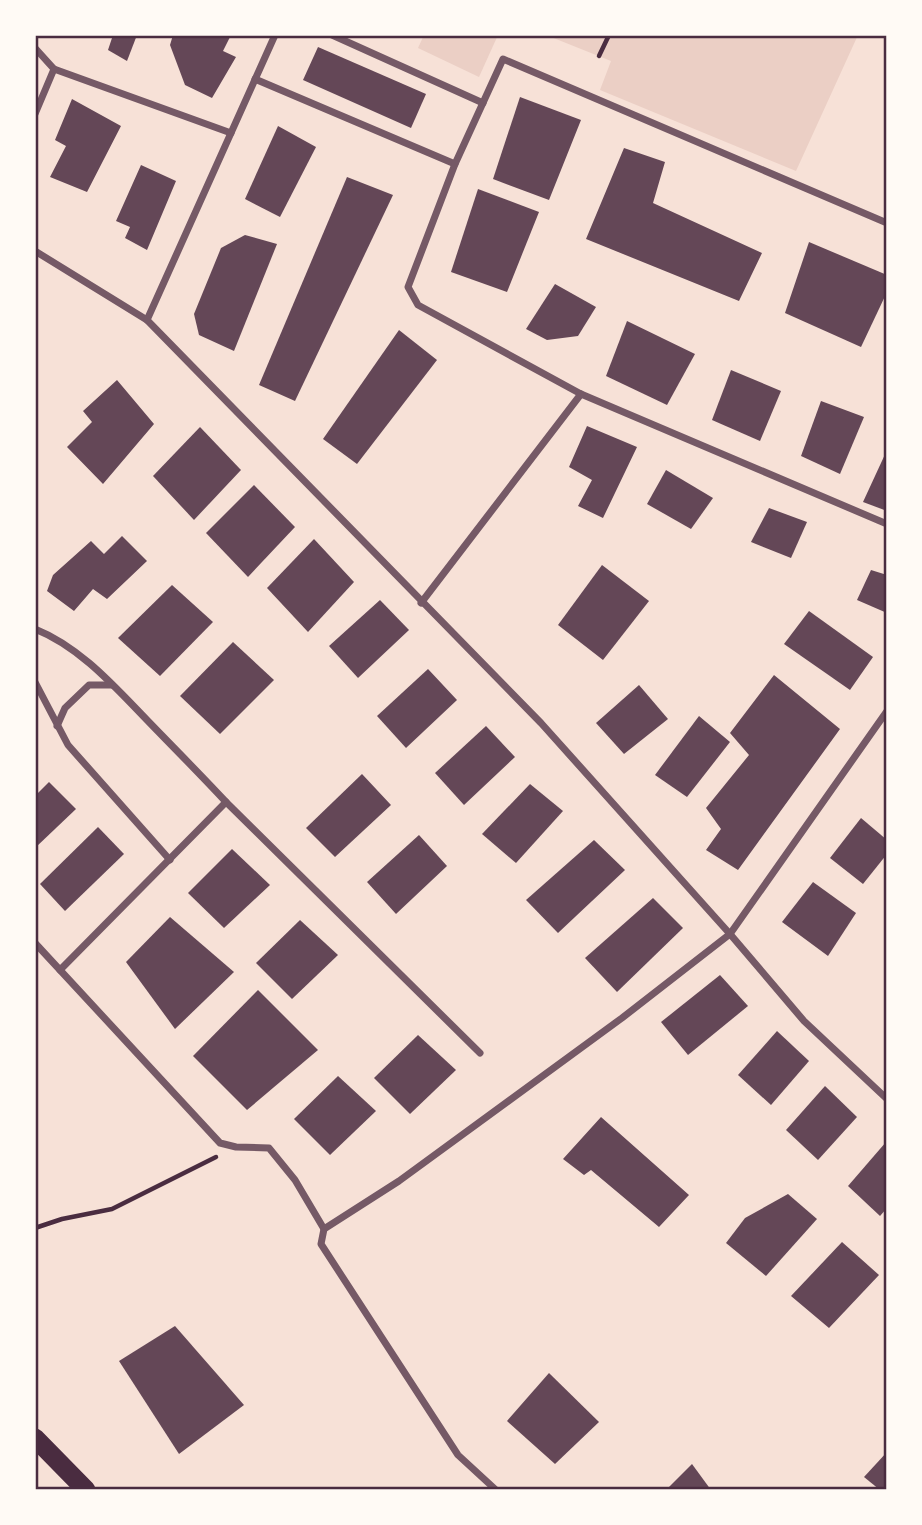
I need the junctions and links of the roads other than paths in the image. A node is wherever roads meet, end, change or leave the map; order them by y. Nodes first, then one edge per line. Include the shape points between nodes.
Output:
1 (275, 35) edge
2 (332, 35) edge
3 (35, 48) edge
4 (54, 69) junction
5 (256, 79) junction
6 (483, 103) junction
7 (35, 114) edge
8 (231, 133) junction
9 (455, 164) junction
10 (887, 223) edge
11 (35, 251) edge
12 (147, 320) junction
13 (581, 394) junction
14 (887, 524) edge
15 (421, 603) junction
16 (35, 629) edge
17 (35, 682) edge
18 (113, 685) junction
19 (887, 711) edge
20 (57, 726) junction
21 (226, 802) junction
22 (170, 860) junction
23 (730, 934) junction
24 (35, 943) edge
25 (61, 970) junction
26 (480, 1053) dead end
27 (887, 1099) edge
28 (324, 1229) junction
29 (35, 1438) edge
30 (86, 1490) edge
31 (496, 1490) edge

1 - 5 street
2 - 6 street
3 - 4 street
4 - 7 street
4 - 8 street
5 - 8 street
5 - 9 street
6 - 9 street
6 - 10 street via 503,59
8 - 12 street
9 - 13 street via 408,287 418,305
11 - 12 street
12 - 15 street
13 - 14 street
13 - 15 street
15 - 23 street via 541,723
16 - 18 street via 85,659
17 - 20 street
18 - 20 street via 89,685 65,708
18 - 21 street
19 - 23 street
20 - 22 street via 83,766
21 - 22 street
21 - 26 street
22 - 25 street
23 - 27 street via 804,1021
23 - 28 street via 399,1181
24 - 25 street
25 - 28 street via 220,1143 269,1148 295,1180
28 - 31 street via 321,1244 458,1455
29 - 30 highway

